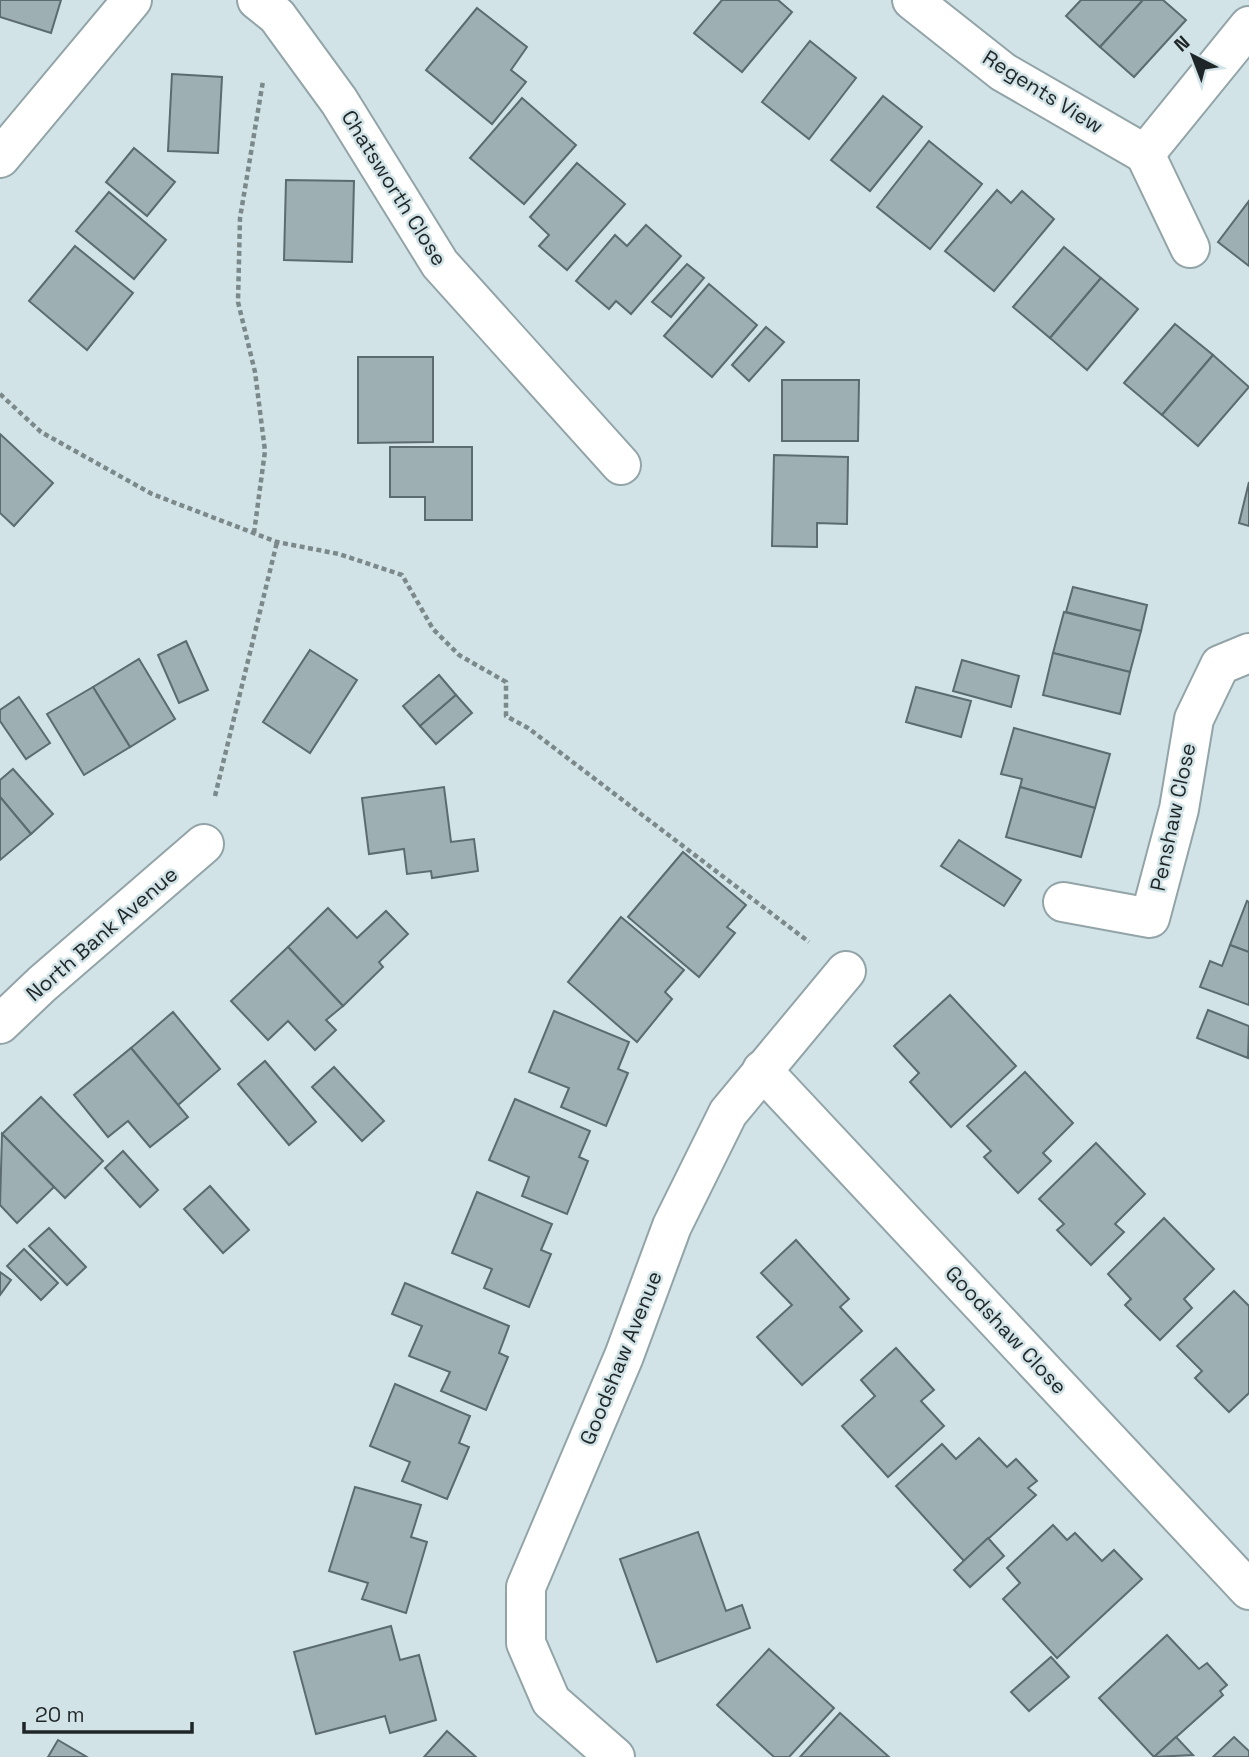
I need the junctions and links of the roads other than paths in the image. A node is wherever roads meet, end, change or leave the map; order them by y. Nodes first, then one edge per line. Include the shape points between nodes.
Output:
1 (132, 0) edge
2 (912, 0) edge
3 (267, 8) edge
4 (1249, 26) edge
5 (1145, 154) junction
6 (0, 158) edge
7 (1190, 247) dead end
8 (621, 465) dead end
9 (1249, 653) edge
10 (204, 844) road end
11 (1063, 902) dead end
12 (846, 971) road end
13 (0, 1024) edge
14 (762, 1070) junction
15 (1249, 1590) edge
16 (615, 1757) edge

1 - 6 street
2 - 5 street, Regents View via 1003,72
3 - 8 street, Chatsworth Close via 339,101 440,264
4 - 5 street
5 - 7 street
9 - 11 street, Penshaw Close via 1220,665 1194,719 1179,809 1150,918
10 - 13 street, North Bank Avenue
12 - 14 street, Goodshaw Avenue
14 - 15 street, Goodshaw Close
14 - 16 street, Goodshaw Avenue via 727,1114 673,1226 624,1356 526,1587 526,1643 551,1701

